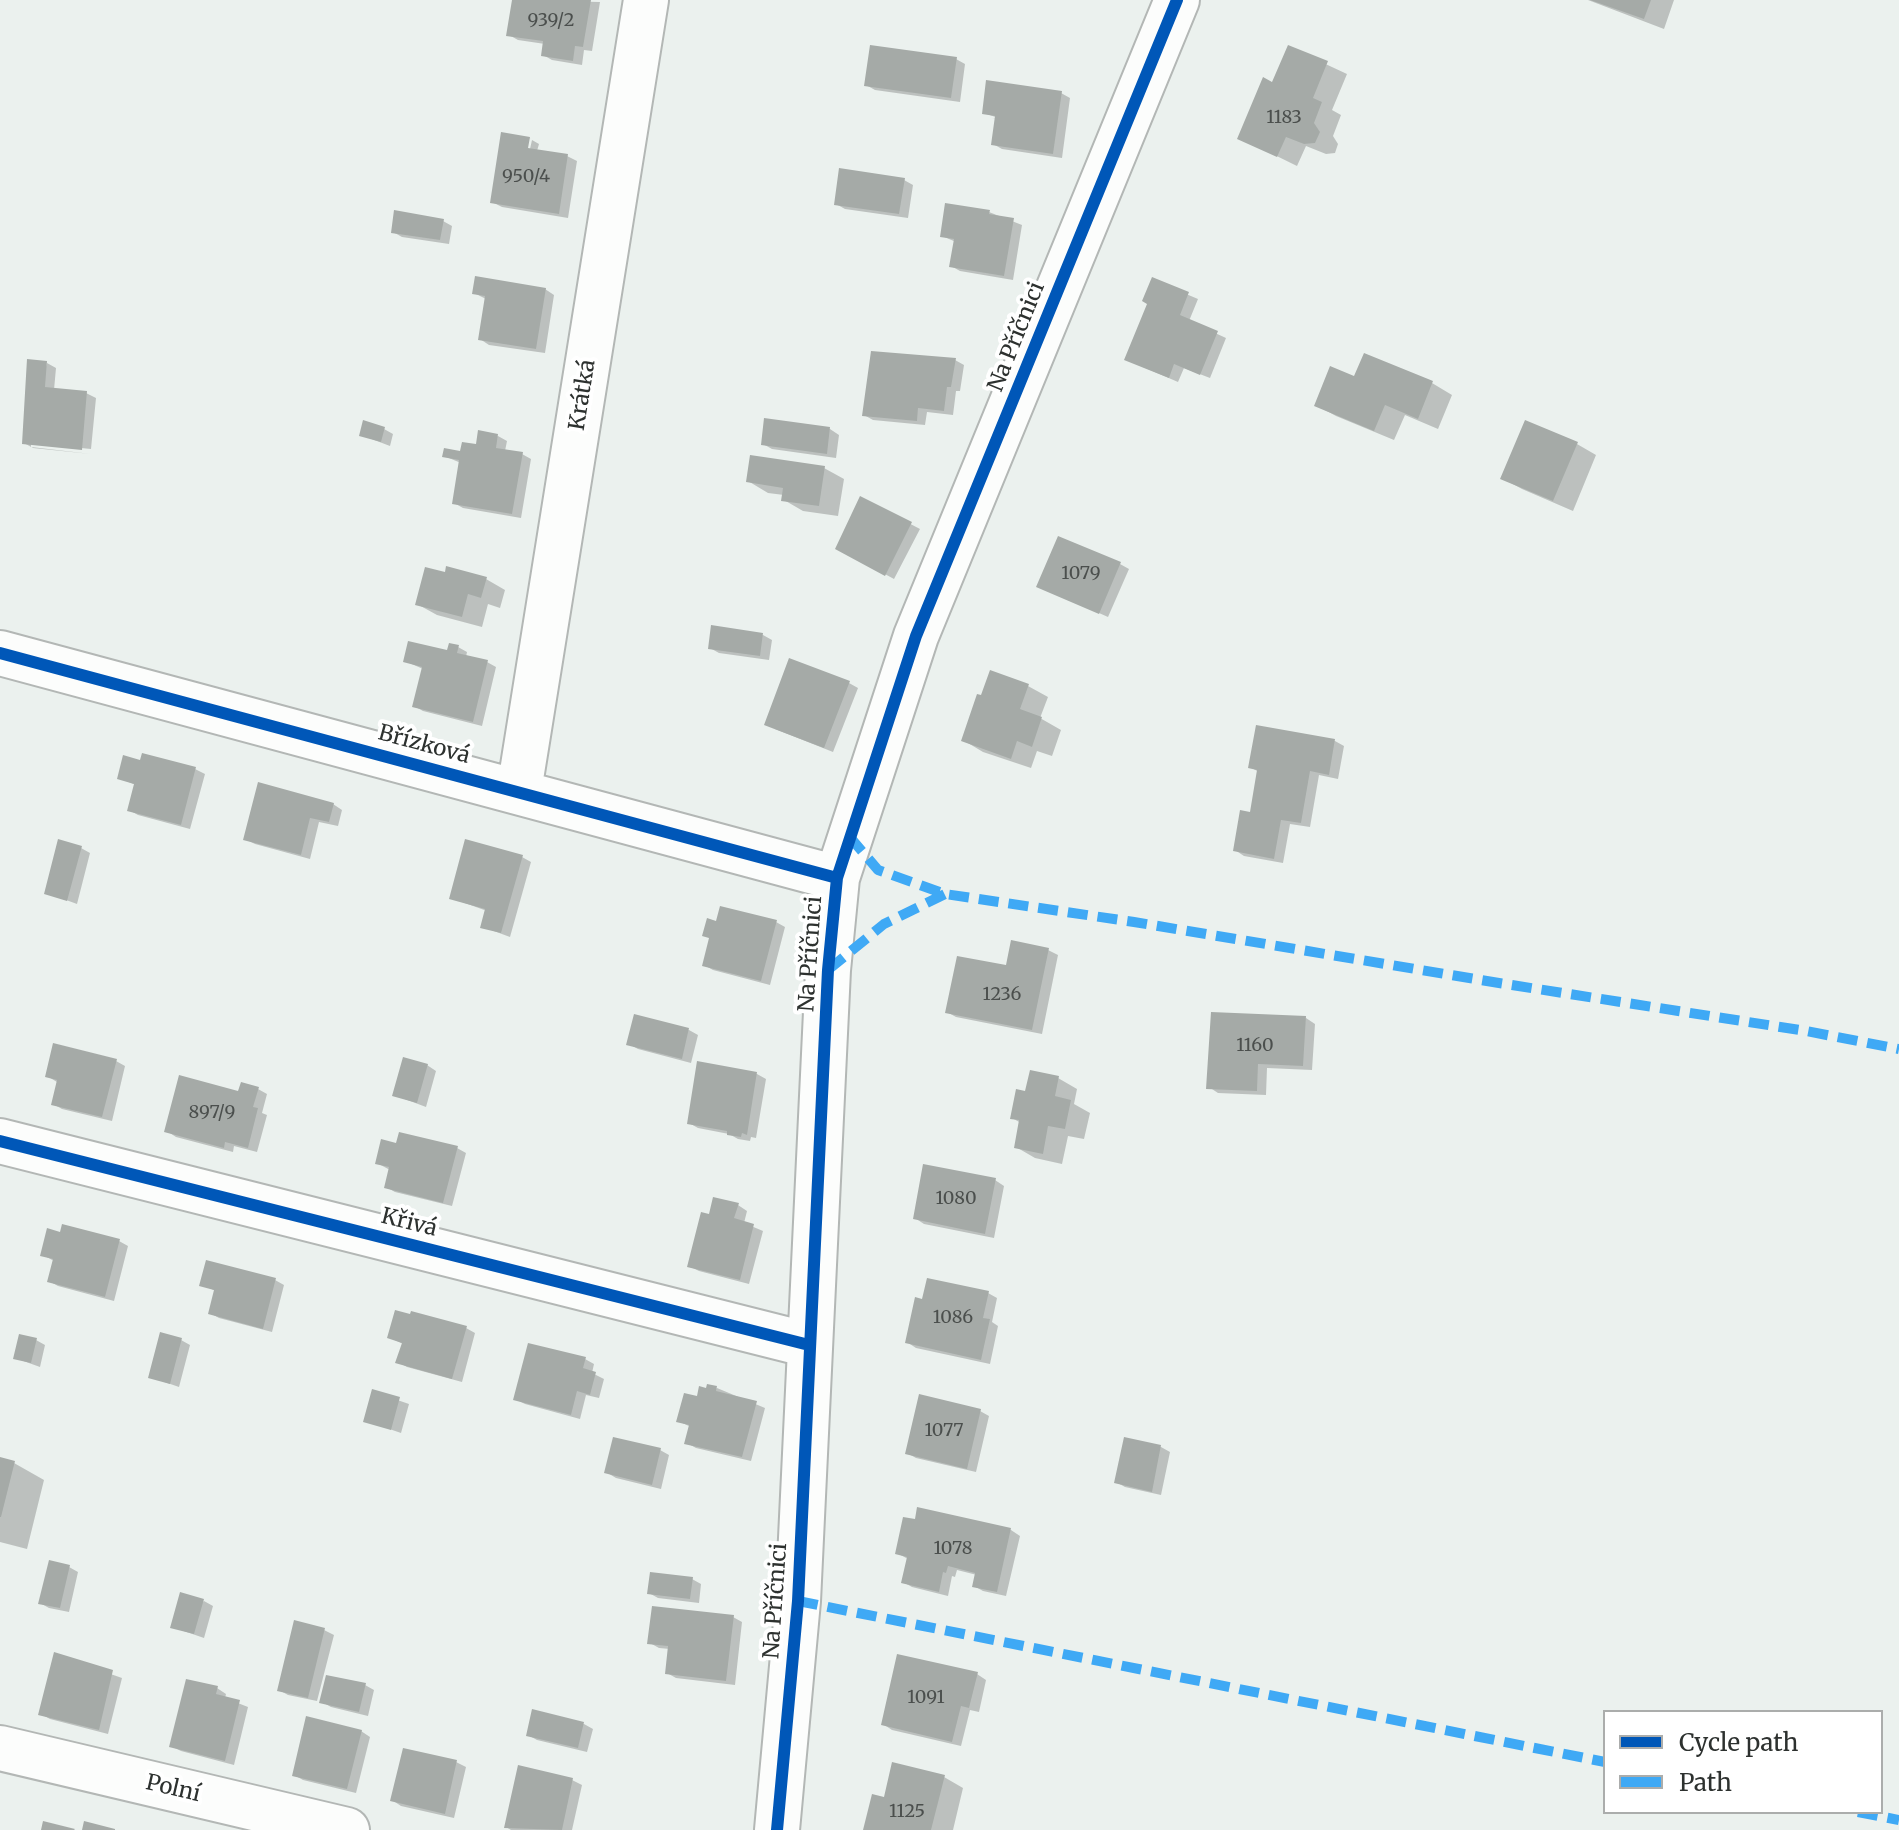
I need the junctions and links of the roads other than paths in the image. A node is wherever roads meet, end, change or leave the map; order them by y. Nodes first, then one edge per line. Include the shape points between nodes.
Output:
1 (646, 0) edge
2 (1177, 0) edge
3 (0, 653) edge
4 (519, 791) junction
5 (837, 878) junction
6 (0, 1141) edge
7 (809, 1345) junction
8 (0, 1748) edge
9 (347, 1830) edge
10 (777, 1830) edge

1 - 4 street, Krátká
2 - 5 street, Na Příčnici via 916,636
3 - 4 street, Břízková
4 - 5 street, Břízková
5 - 7 street, Na Příčnici
6 - 7 street, Křivá
7 - 10 street, Na Příčnici via 798,1601
8 - 9 street, Polní

